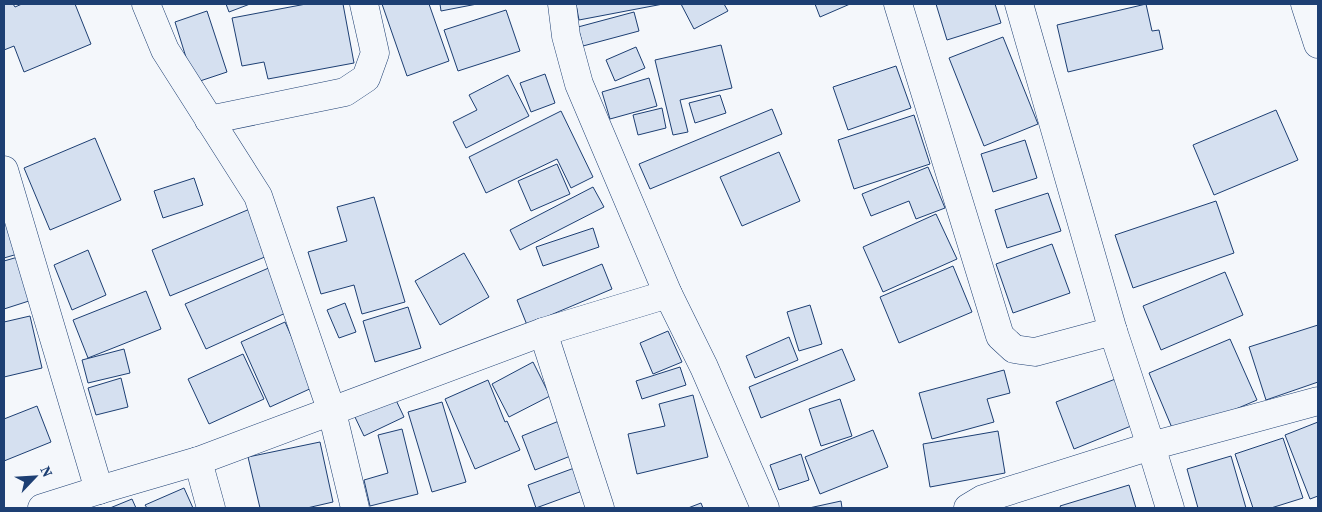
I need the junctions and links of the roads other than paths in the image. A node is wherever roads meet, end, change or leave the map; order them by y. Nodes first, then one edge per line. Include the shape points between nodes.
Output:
1 (146, 4) edge
2 (364, 4) edge
3 (562, 4) edge
4 (898, 4) edge
5 (1019, 4) edge
6 (1305, 4) edge
7 (1318, 44) edge
8 (209, 120) junction
9 (4, 170) edge
10 (668, 294) junction
11 (1113, 331) junction
12 (543, 332) junction
13 (1318, 401) edge
14 (332, 412) junction
15 (1151, 446) junction
16 (198, 461) junction
17 (99, 490) junction
18 (42, 508) edge
19 (211, 508) edge
20 (355, 508) edge
21 (600, 508) edge
22 (764, 508) edge
23 (968, 508) edge
24 (1170, 508) edge

1 - 8 street via 165,50
2 - 8 street via 375,53 366,78 345,92
3 - 10 street via 566,36 580,84
4 - 11 street via 1000,336 1014,350 1035,352
5 - 11 street
6 - 7 street
8 - 14 street via 258,196
9 - 17 street
10 - 12 street
10 - 22 street via 704,367
11 - 15 street
12 - 14 street
12 - 21 street
13 - 15 street
14 - 16 street
14 - 20 street
15 - 23 street via 982,499
15 - 24 street
16 - 17 street
16 - 19 street
17 - 18 street

